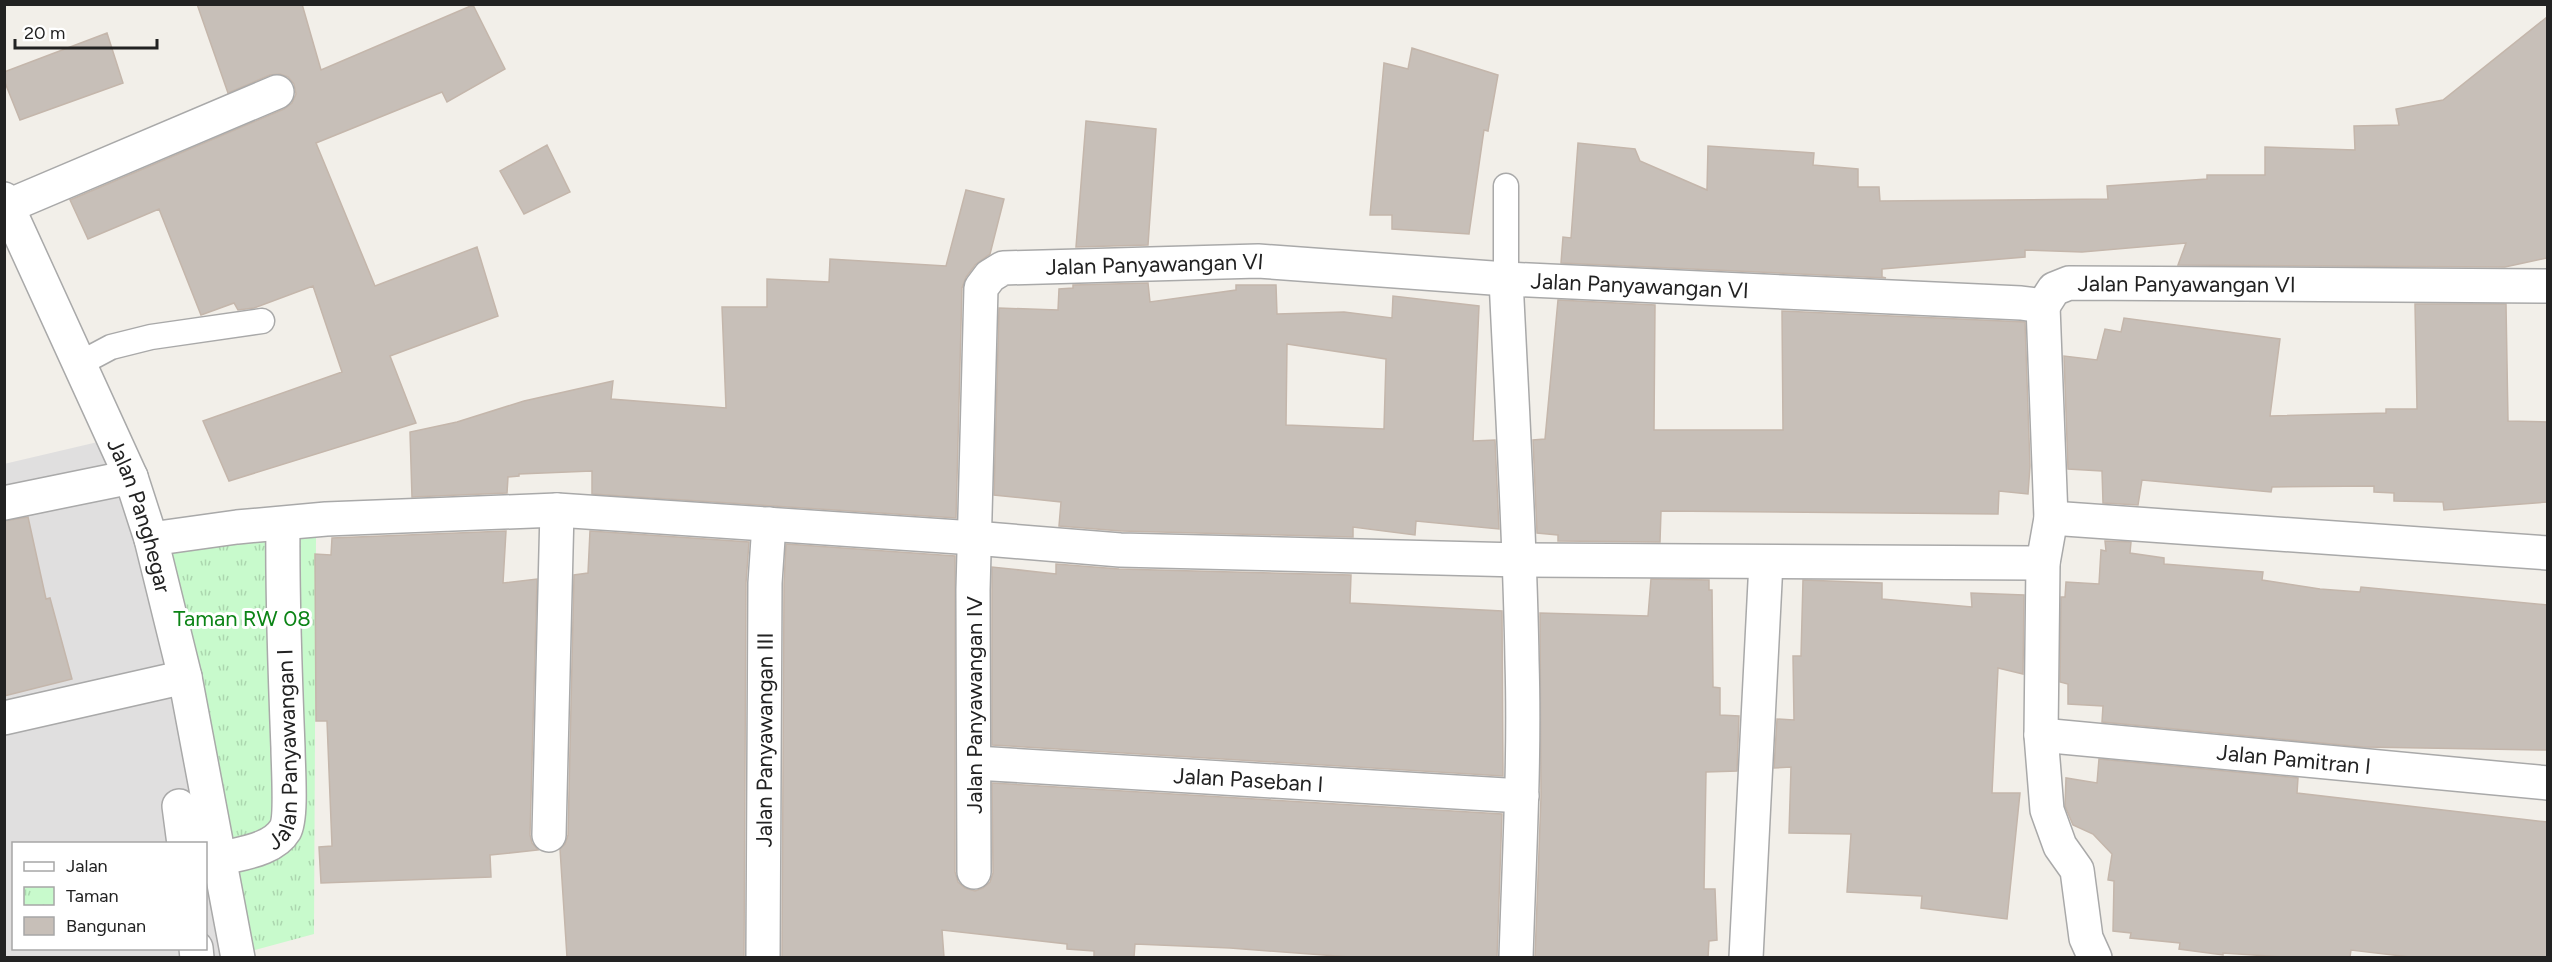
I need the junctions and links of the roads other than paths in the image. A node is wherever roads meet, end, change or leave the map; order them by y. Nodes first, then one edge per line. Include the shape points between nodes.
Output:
1 (277, 92) dead end
2 (1506, 186) dead end
3 (6, 202) edge
4 (1506, 279) junction
5 (2547, 286) edge
6 (2043, 306) junction
7 (262, 321) dead end
8 (79, 364) junction
9 (131, 477) junction
10 (4, 503) edge
11 (557, 510) junction
12 (2051, 518) junction
13 (283, 524) junction
14 (769, 524) junction
15 (974, 538) junction
16 (151, 539) junction
17 (2547, 553) edge
18 (1520, 560) junction
19 (1766, 562) junction
20 (2043, 563) junction
21 (185, 677) junction
22 (4, 718) edge
23 (2040, 735) junction
24 (975, 763) junction
25 (2547, 783) edge
26 (1521, 796) junction
27 (179, 806) dead end
28 (549, 835) dead end
29 (184, 842) edge
30 (220, 859) junction
31 (974, 872) dead end
32 (238, 957) edge
33 (763, 957) edge
34 (1516, 957) edge
35 (1746, 957) edge
36 (2095, 957) edge

1 - 3 street
2 - 4 lane
3 - 8 street, Jalan Panghegar
4 - 6 street, Jalan Panyawangan VI
4 - 15 street, Jalan Panyawangan VI via 1258,261 1003,268 981,288
4 - 18 street
5 - 6 street, Jalan Panyawangan VI via 2069,284 2054,290
6 - 12 street
7 - 8 lane via 151,337 111,347
8 - 9 street, Jalan Panghegar
9 - 10 street
9 - 16 street, Jalan Panghegar
11 - 13 street via 338,518
11 - 14 street
11 - 28 street
12 - 17 street
12 - 20 street
13 - 16 street
13 - 30 street, Jalan Panyawangan I via 287,827 278,839
14 - 15 street
14 - 33 street, Jalan Panyawangan III via 765,583
15 - 18 street via 1120,550
15 - 24 street, Jalan Panyawangan IV
16 - 21 street, Jalan Panghegar
18 - 19 street
18 - 26 street
19 - 20 street
19 - 35 street
20 - 23 street
21 - 22 street
21 - 30 street, Jalan Panghegar
23 - 25 street, Jalan Pamitran I
23 - 36 street via 2047,810 2060,846 2077,870 2086,938
24 - 26 street, Jalan Paseban I
24 - 31 street, Jalan Panyawangan IV
26 - 34 street
27 - 29 street
30 - 32 street, Jalan Panghegar

